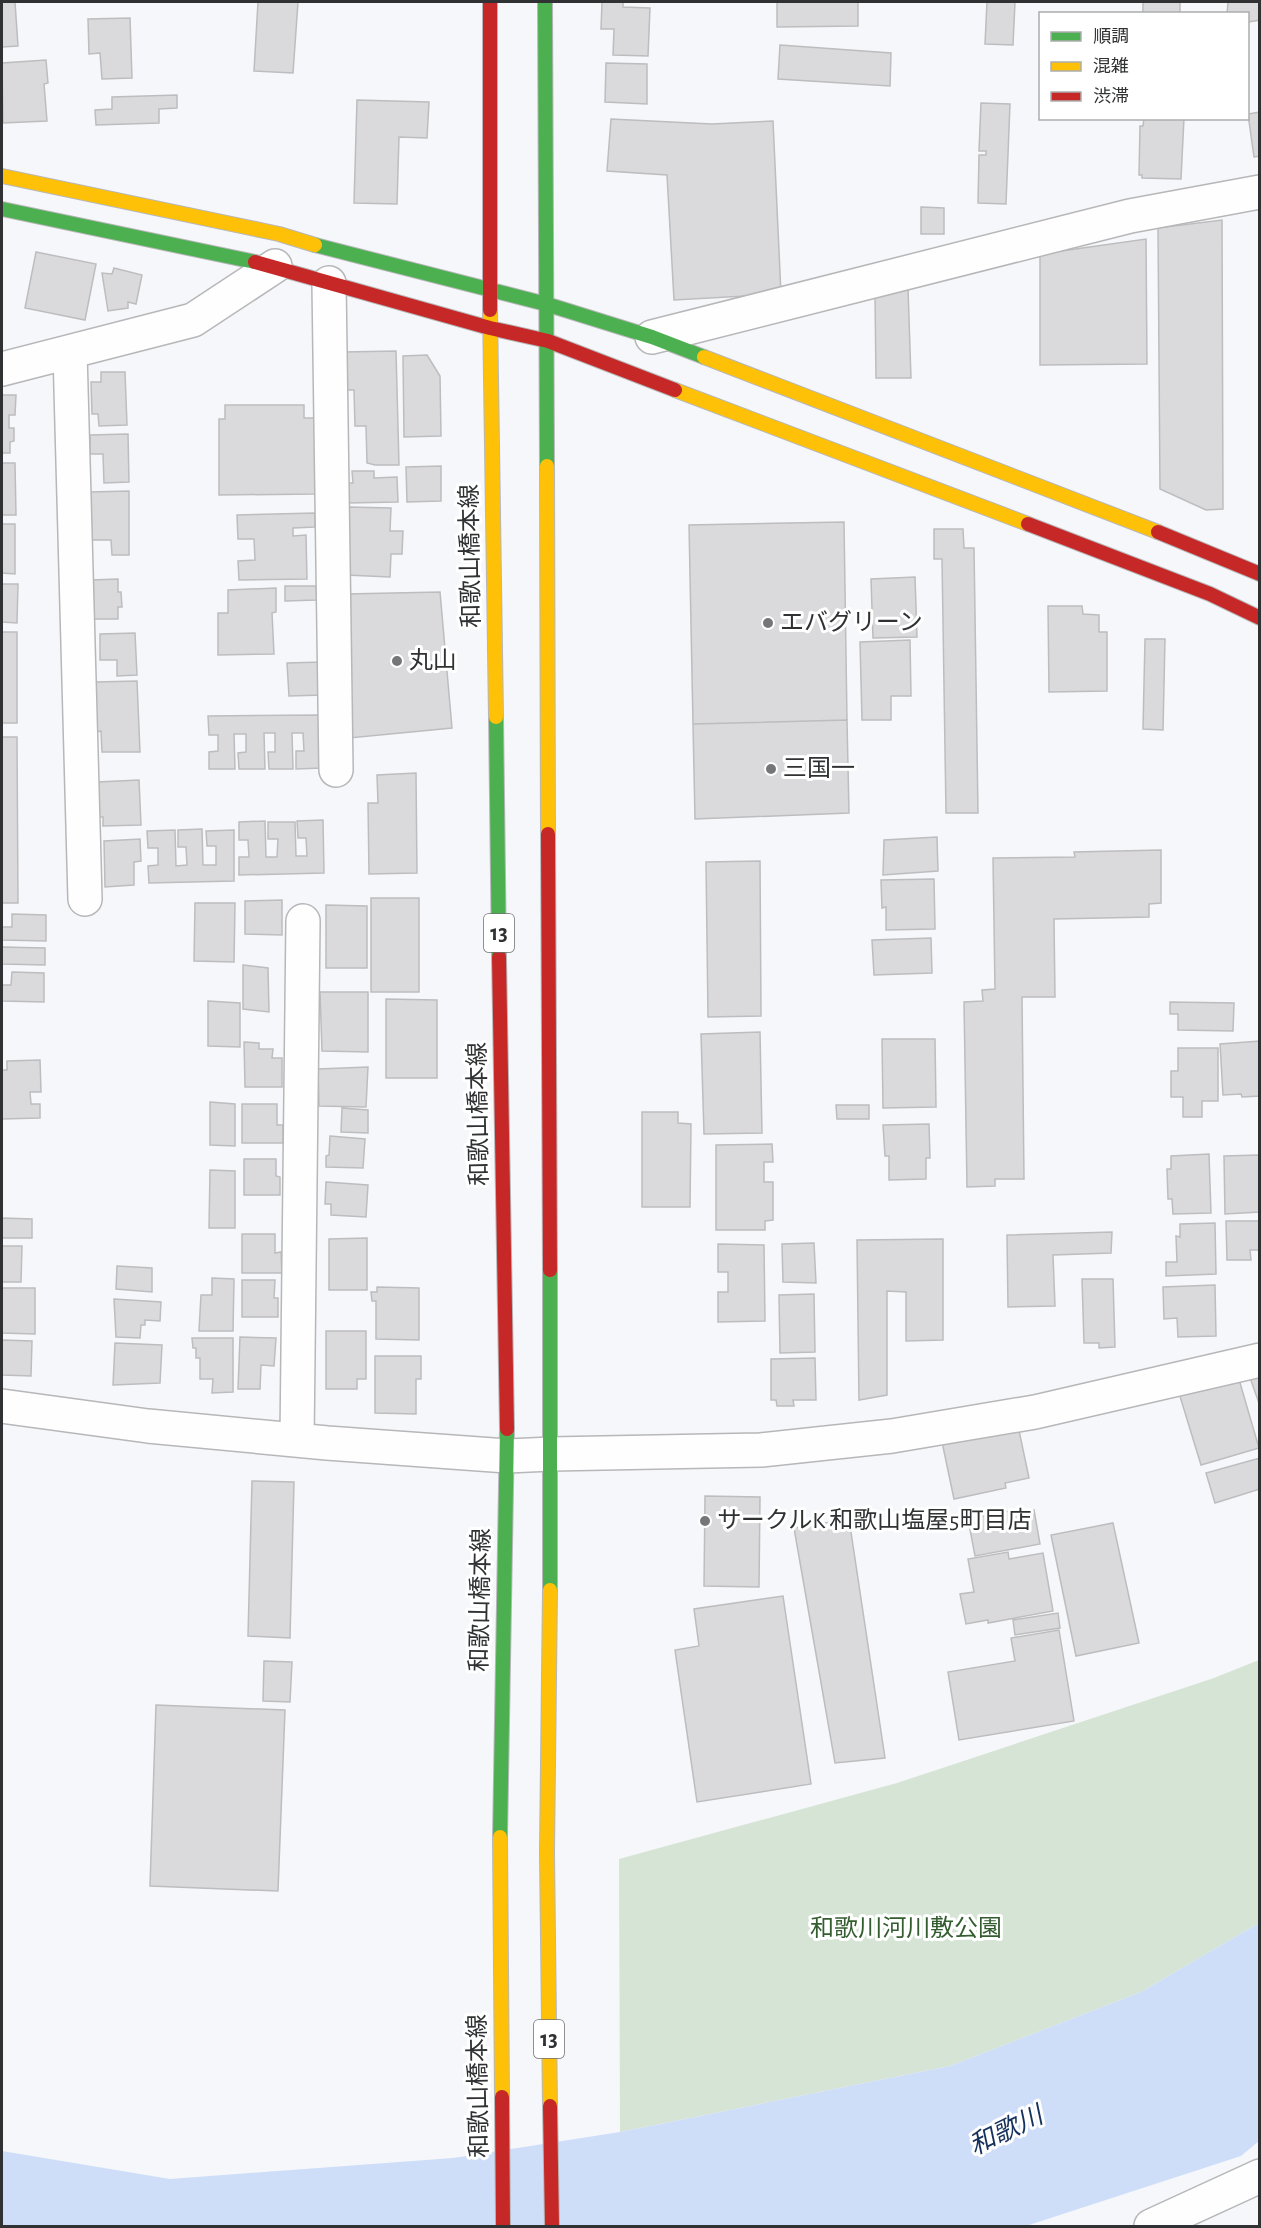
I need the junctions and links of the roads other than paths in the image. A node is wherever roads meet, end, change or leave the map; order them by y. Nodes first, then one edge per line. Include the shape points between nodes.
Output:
1 (490, 2) edge
2 (545, 2) edge
3 (2, 176) edge
4 (1260, 192) edge
5 (2, 209) edge
6 (275, 266) junction
7 (329, 283) junction
8 (490, 289) junction
9 (546, 304) junction
10 (490, 328) junction
11 (652, 337) junction
12 (548, 341) junction
13 (70, 352) junction
14 (2, 369) edge
15 (1260, 574) edge
16 (1260, 618) edge
17 (336, 770) dead end
18 (85, 898) dead end
19 (303, 921) dead end
20 (1260, 1360) edge
21 (2, 1406) edge
22 (297, 1440) junction
23 (551, 1454) junction
24 (507, 1456) junction
25 (1260, 2176) edge
26 (503, 2226) edge
27 (552, 2226) edge
28 (1151, 2226) edge

1 - 8 main road, 和歌山橋本線 / 13
2 - 9 main road, 13
3 - 8 main road via 279,234
4 - 11 street via 1130,216
5 - 6 main road
6 - 7 main road
6 - 13 street via 193,320
7 - 10 main road
7 - 17 street
8 - 9 main road
8 - 10 main road, 和歌山橋本線 / 13
9 - 11 main road
9 - 12 main road, 13
10 - 12 main road
10 - 24 main road, 和歌山橋本線 / 13
11 - 15 main road
12 - 16 main road via 1210,594
12 - 23 main road, 13
13 - 14 street
13 - 18 street
19 - 22 street
20 - 23 street via 1035,1412 892,1436 761,1450
21 - 22 street via 148,1426
22 - 24 street
23 - 24 street
23 - 27 main road, 13 via 547,1852
24 - 26 main road, 和歌山橋本線 / 13 via 499,1865
25 - 28 street

